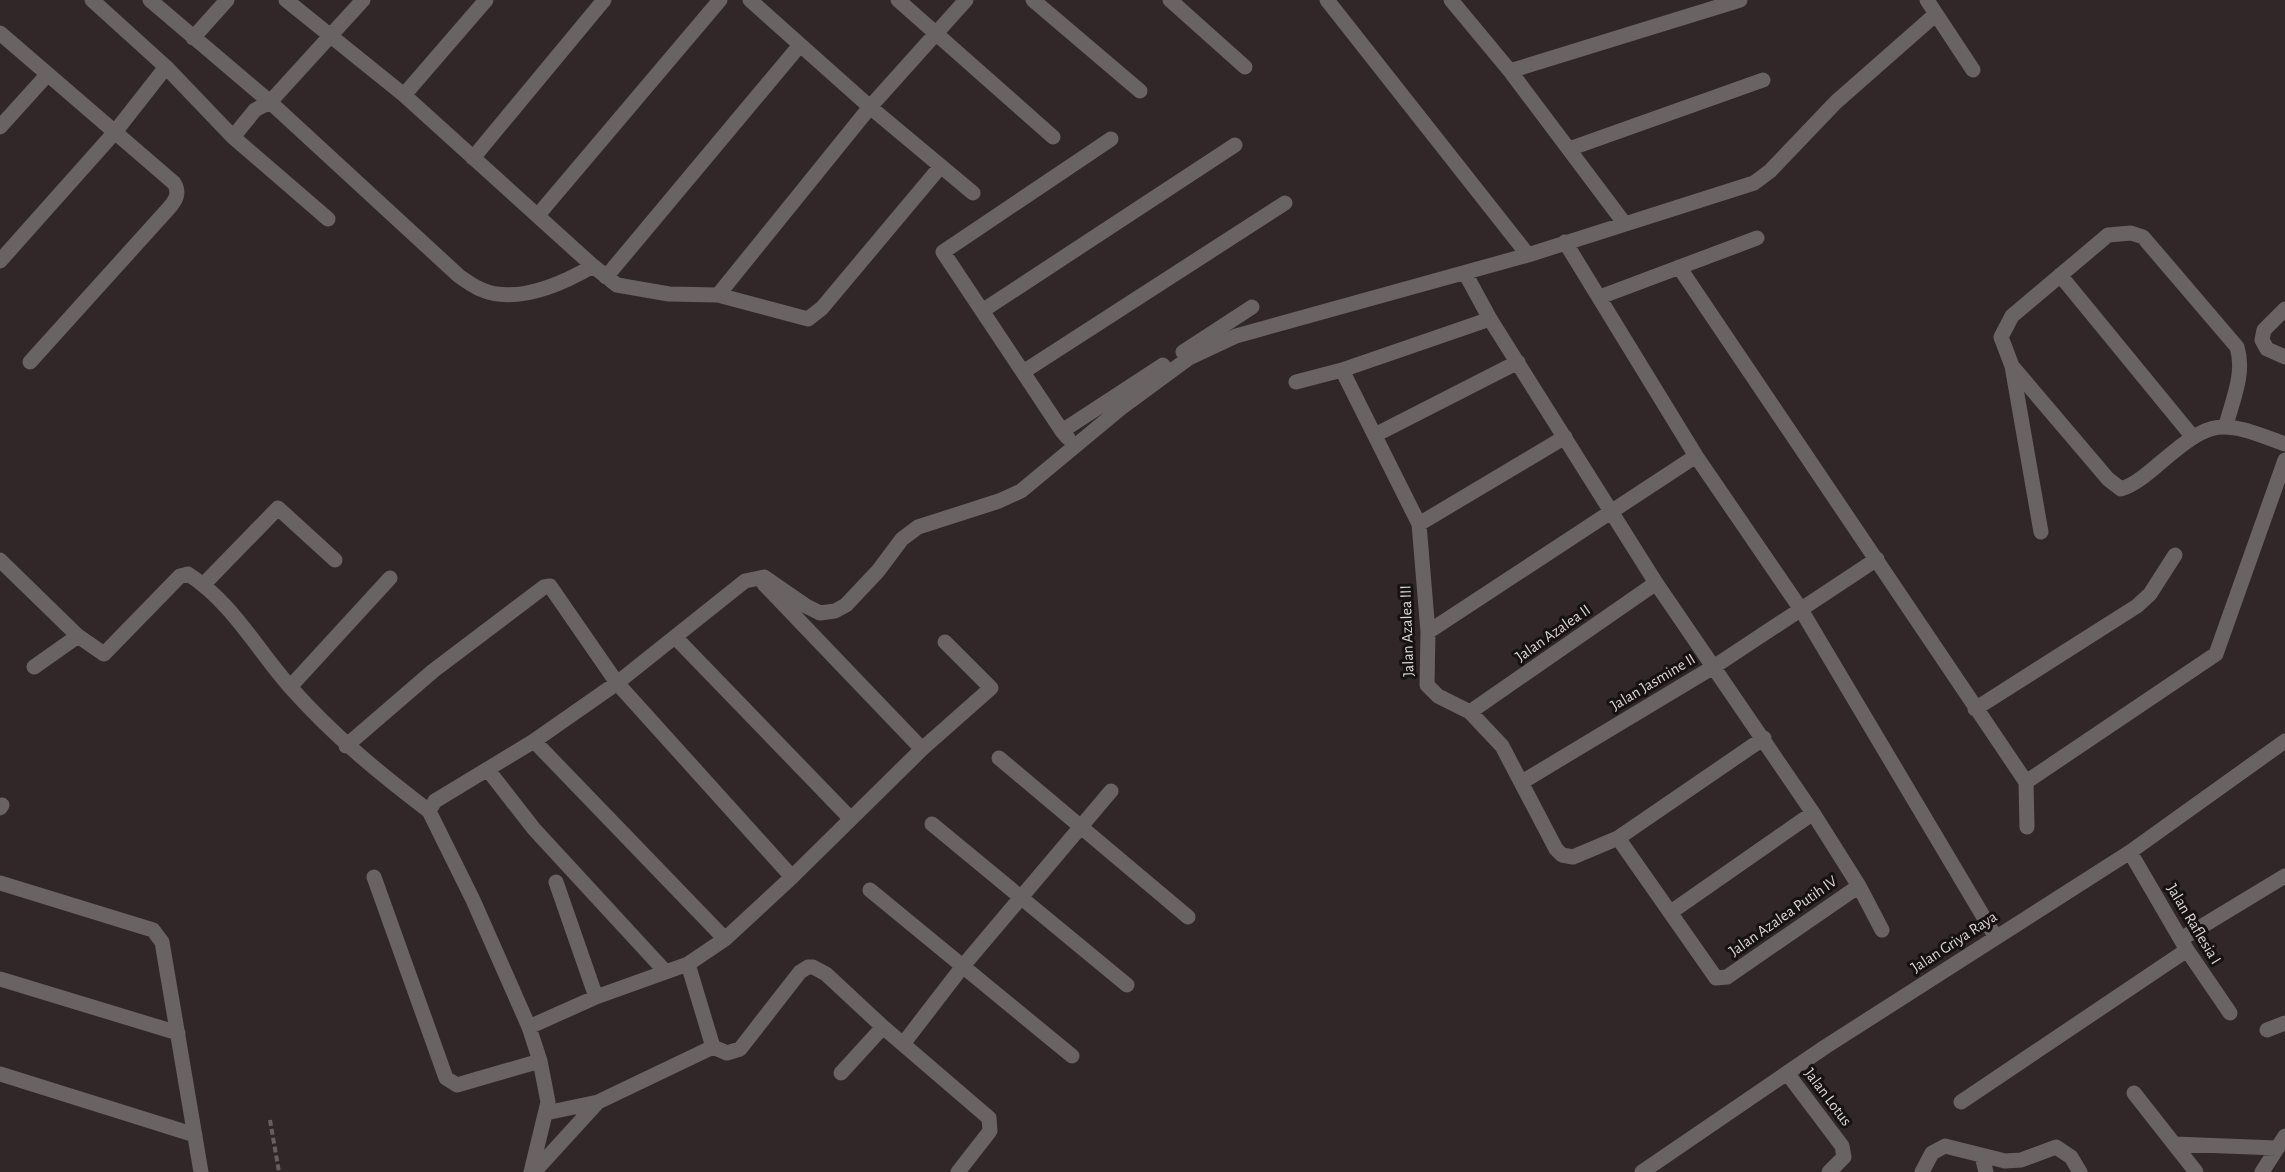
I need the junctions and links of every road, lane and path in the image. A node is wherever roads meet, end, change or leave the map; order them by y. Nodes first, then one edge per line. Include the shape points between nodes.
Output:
1 (92, 0) edge
2 (150, 0) edge
3 (227, 0) edge
4 (286, 0) edge
5 (363, 0) edge
6 (486, 0) edge
7 (604, 0) edge
8 (720, 0) edge
9 (750, 0) edge
10 (898, 0) edge
11 (966, 0) edge
12 (1033, 0) edge
13 (1170, 0) edge
14 (1327, 0) edge
15 (1451, 0) edge
16 (1740, 0) edge
17 (1927, 0) edge
18 (1936, 14) junction
19 (0, 33) edge
20 (937, 35) junction
21 (193, 38) junction
22 (330, 38) junction
23 (800, 45) junction
24 (166, 67) junction
25 (1245, 67) dead end
26 (1973, 70) dead end
27 (1510, 71) junction
28 (47, 75) junction
29 (1763, 80) dead end
30 (1140, 91) dead end
31 (404, 95) junction
32 (270, 102) junction
33 (870, 107) junction
34 (0, 128) edge
35 (115, 132) junction
36 (236, 133) junction
37 (1053, 137) dead end
38 (1111, 139) dead end
39 (1235, 145) dead end
40 (1569, 149) junction
41 (473, 158) junction
42 (941, 166) junction
43 (972, 193) dead end
44 (1286, 203) dead end
45 (538, 215) junction
46 (327, 219) dead end
47 (1625, 224) junction
48 (1757, 238) dead end
49 (1565, 242) junction
50 (1528, 255) junction
51 (0, 261) edge
52 (593, 266) junction
53 (1679, 267) junction
54 (1465, 273) junction
55 (2060, 275) junction
56 (606, 277) junction
57 (718, 295) junction
58 (1600, 297) junction
59 (1252, 307) dead end
60 (2285, 309) edge
61 (982, 311) junction
62 (1490, 319) junction
63 (2285, 357) edge
64 (30, 362) dead end
65 (1518, 362) junction
66 (2012, 366) junction
67 (1342, 370) junction
68 (1023, 372) junction
69 (1296, 382) dead end
70 (2226, 425) junction
71 (1062, 431) junction
72 (1375, 435) junction
73 (2192, 436) junction
74 (1565, 437) junction
75 (2285, 444) edge
76 (1075, 448) junction
77 (1696, 456) junction
78 (2285, 460) edge
79 (1614, 512) junction
80 (1419, 524) junction
81 (2041, 532) dead end
82 (2175, 555) dead end
83 (1877, 559) junction
84 (0, 560) edge
85 (335, 560) dead end
86 (757, 576) junction
87 (390, 578) dead end
88 (1656, 583) junction
89 (204, 584) junction
90 (1800, 608) junction
91 (1428, 632) junction
92 (78, 636) junction
93 (675, 637) junction
94 (945, 642) dead end
95 (1715, 666) junction
96 (34, 667) dead end
97 (617, 683) junction
98 (290, 687) junction
99 (1975, 709) junction
100 (1470, 712) junction
101 (1764, 738) junction
102 (534, 741) junction
103 (2285, 741) edge
104 (346, 746) junction
105 (922, 749) junction
106 (999, 758) dead end
107 (488, 770) junction
108 (1522, 782) junction
109 (2026, 782) junction
110 (1111, 791) dead end
111 (429, 811) junction
112 (1814, 813) junction
113 (850, 818) junction
114 (932, 824) dead end
115 (1081, 826) junction
116 (2027, 827) dead end
117 (1618, 838) junction
118 (2130, 852) junction
119 (2285, 876) edge
120 (374, 877) dead end
121 (792, 878) junction
122 (0, 882) edge
123 (556, 882) dead end
124 (1859, 886) junction
125 (870, 890) dead end
126 (1021, 897) junction
127 (1671, 912) junction
128 (1188, 917) dead end
129 (1882, 930) dead end
130 (1995, 936) junction
131 (725, 939) junction
132 (2184, 945) junction
133 (688, 964) junction
134 (963, 966) junction
135 (664, 970) junction
136 (0, 979) edge
137 (1127, 985) dead end
138 (596, 997) junction
139 (2230, 1013) dead end
140 (2285, 1023) edge
141 (529, 1027) junction
142 (883, 1027) junction
143 (2267, 1030) dead end
144 (178, 1034) junction
145 (903, 1044) junction
146 (713, 1047) junction
147 (1072, 1056) dead end
148 (540, 1061) junction
149 (1793, 1068) junction
150 (842, 1073) dead end
151 (0, 1074) edge
152 (2134, 1094) dead end
153 (598, 1102) junction
154 (1961, 1102) dead end
155 (546, 1113) junction
156 (270, 1120) dead end
157 (195, 1135) junction
158 (2280, 1142) edge
159 (2175, 1144) junction
160 (1982, 1156) junction
161 (201, 1172) edge
162 (279, 1172) edge
163 (532, 1172) edge
164 (958, 1172) edge
165 (1642, 1172) edge
166 (1829, 1172) edge
167 (1922, 1172) edge
168 (1986, 1172) edge
169 (2080, 1172) edge
170 (2196, 1172) edge
171 (2262, 1172) edge

1 - 24 street
2 - 21 street
3 - 21 street
4 - 22 street
5 - 22 street
6 - 31 street
7 - 41 street
8 - 45 street
9 - 23 street
10 - 20 street
11 - 20 street
12 - 30 street
13 - 25 street
14 - 50 street
15 - 27 street
16 - 27 street
17 - 18 street
18 - 26 street
18 - 47 street via 1836,102 1754,183
19 - 28 street
20 - 33 street
20 - 37 street
21 - 32 street
22 - 31 street
22 - 32 street
23 - 33 street
23 - 56 street
24 - 35 street
24 - 36 street
27 - 40 street
28 - 34 street
28 - 35 street
29 - 40 street
31 - 41 street
32 - 36 street via 255,110
32 - 52 street via 459,276 480,290 499,295 527,292 571,279
33 - 42 street
33 - 57 street
35 - 51 street
35 - 64 street via 174,183 177,195
36 - 46 street
38 - 61 street via 943,252
39 - 61 street
40 - 47 street
41 - 45 street
42 - 43 street
42 - 57 street via 822,308 808,319
44 - 68 street
45 - 52 street
47 - 49 street
48 - 53 street
49 - 50 street
49 - 58 street
50 - 54 street
52 - 56 street
53 - 58 street
53 - 83 street
54 - 62 street
54 - 76 street via 1236,336 1189,358
55 - 66 street via 2012,316 2005,328 2001,337
55 - 70 street via 2108,235 2131,233 2151,244 2237,346 2240,371
55 - 73 street
56 - 57 street via 636,290
58 - 77 street
59 - 71 street
60 - 63 street via 2265,330 2262,340 2267,350
61 - 68 street
62 - 65 street
62 - 67 street
65 - 72 street
65 - 74 street
66 - 73 street via 2108,479 2121,489 2141,479
66 - 81 street
67 - 69 street
67 - 72 street, Jalan Azalea III
68 - 71 street
70 - 73 street
70 - 75 street
71 - 76 street
72 - 80 street, Jalan Azalea III
74 - 79 street
74 - 80 street
76 - 86 street via 1021,491 918,527 902,539 878,572 846,605 835,611 820,613 773,581
77 - 79 street
77 - 90 street
78 - 109 street via 2216,654
79 - 88 street
79 - 91 street
80 - 91 street, Jalan Azalea III
82 - 99 street via 2150,594 2137,606
83 - 90 street, Jalan Jasmine II
83 - 99 street
84 - 92 street
85 - 89 street via 278,508
86 - 93 street via 745,581
86 - 105 street
87 - 98 street
88 - 95 street
88 - 100 street, Jalan Azalea II
89 - 92 street via 188,574 180,576 104,654
89 - 98 street via 229,608
90 - 95 street, Jalan Jasmine II
90 - 130 street
91 - 100 street, Jalan Azalea III via 1427,685 1438,696
92 - 96 street
93 - 97 street
93 - 113 street
94 - 105 street via 991,688
95 - 101 street
95 - 108 street, Jalan Jasmine II
97 - 102 street
97 - 104 street via 548,586 433,671
97 - 121 street
98 - 104 street
99 - 109 street
100 - 108 street, Jalan Azalea III via 1502,746
101 - 112 street
101 - 117 street
102 - 107 street
102 - 131 street
103 - 118 street, Jalan Griya Raya
104 - 111 street
105 - 113 street
106 - 115 street
107 - 111 street via 435,801
107 - 135 street via 534,829
108 - 117 street, Jalan Azalea III via 1562,855 1573,857
109 - 116 street
110 - 115 street
111 - 141 street
112 - 124 street
112 - 127 street
113 - 121 street
114 - 126 street
115 - 126 street
115 - 128 street
117 - 127 street
118 - 130 street, Jalan Griya Raya
118 - 132 street, Jalan Raflesia I
119 - 132 street
120 - 148 street via 446,1078 457,1085
121 - 131 street
122 - 144 street via 153,930 162,942
123 - 138 street
124 - 127 street, Jalan Azalea Putih IV via 1721,979 1711,975
124 - 129 street
125 - 134 street
126 - 134 street
126 - 137 street
130 - 149 street, Jalan Griya Raya
131 - 133 street
132 - 139 street, Jalan Raflesia I
132 - 154 street
133 - 135 street
133 - 146 street
134 - 145 street
134 - 147 street
135 - 138 street
136 - 144 street
138 - 141 street
140 - 143 street
141 - 148 street
142 - 145 street
142 - 146 street via 826,974 807,967 740,1048 727,1053
142 - 150 street
144 - 157 street
145 - 164 street via 990,1118 990,1131
146 - 153 street
148 - 155 street
149 - 165 street, Jalan Griya Raya
149 - 166 street, Jalan Lotus via 1842,1146 1842,1160
151 - 157 street
152 - 159 street
153 - 155 street
153 - 163 street
155 - 163 street
156 - 162 path
157 - 161 street
158 - 159 street
158 - 171 street
159 - 170 street
160 - 167 street via 1945,1146 1932,1153
160 - 168 street
160 - 169 street via 2021,1160 2056,1147 2071,1157

